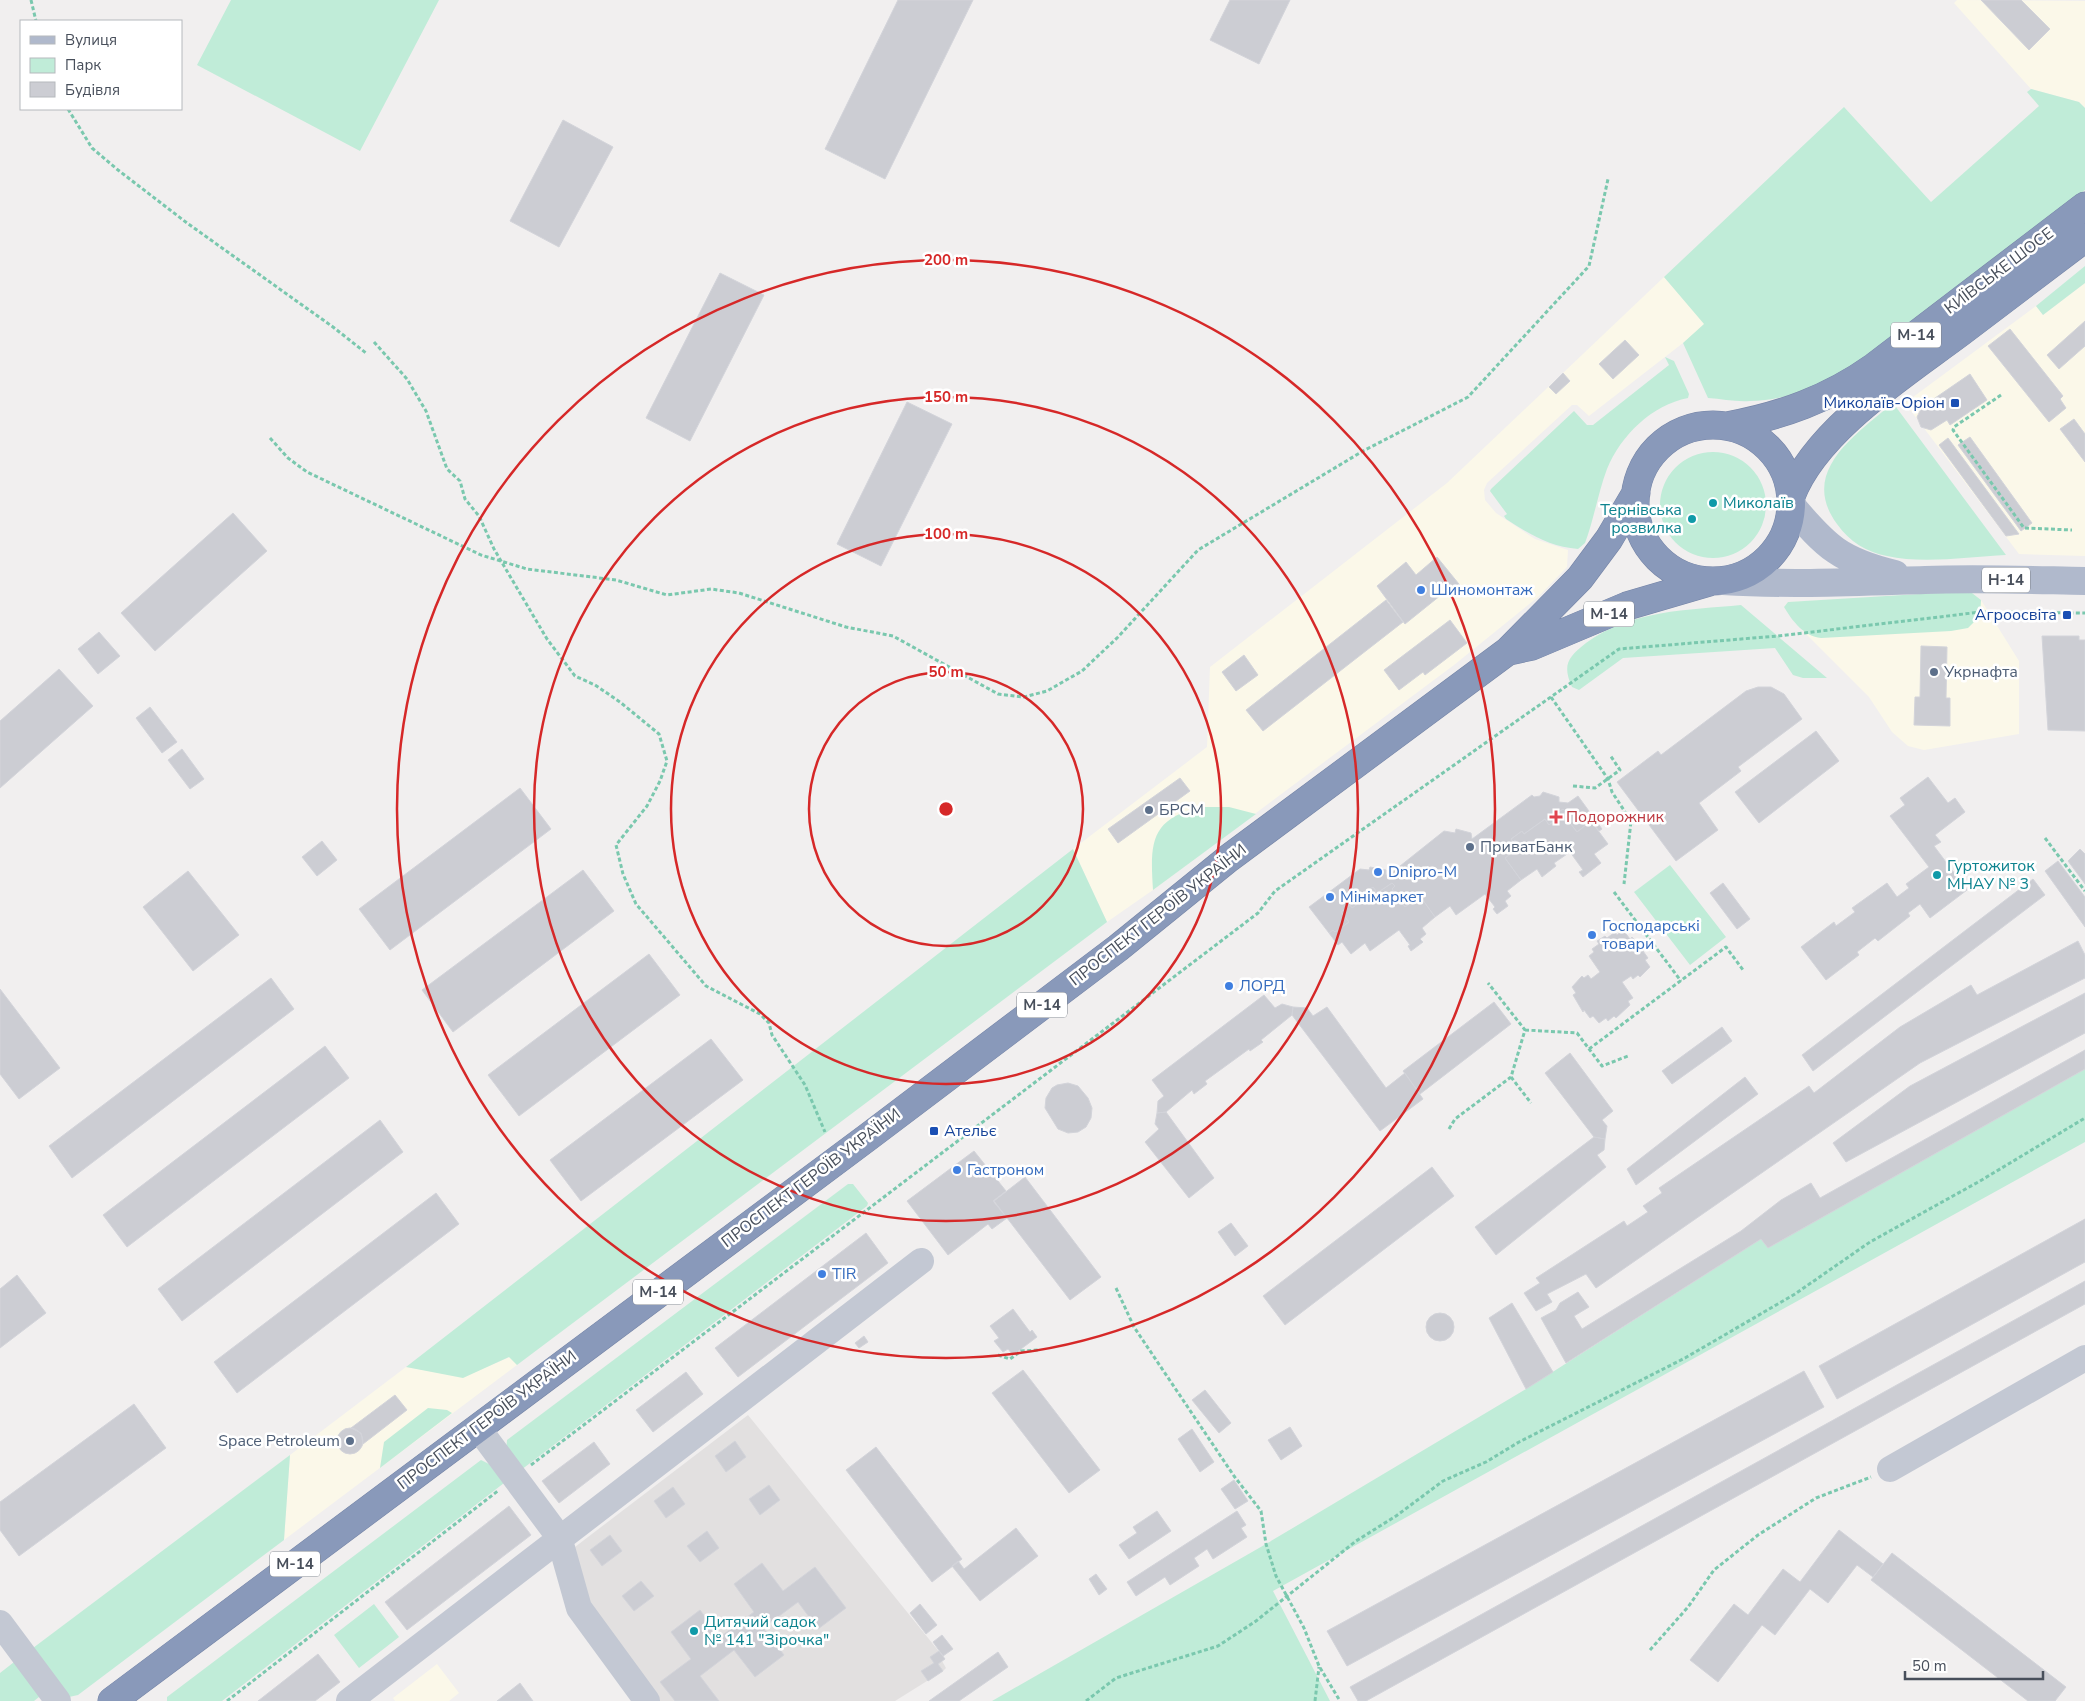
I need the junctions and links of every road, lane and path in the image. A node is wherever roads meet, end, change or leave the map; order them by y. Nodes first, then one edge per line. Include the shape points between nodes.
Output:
1 (31, 0) edge
2 (36, 20) edge
3 (69, 110) edge
4 (1608, 179) dead end
5 (2085, 206) edge
6 (2085, 238) edge
7 (374, 342) dead end
8 (366, 353) dead end
9 (2001, 395) dead end
10 (1727, 426) junction
11 (270, 438) dead end
12 (1636, 493) junction
13 (1791, 501) junction
14 (2072, 530) dead end
15 (501, 561) junction
16 (1926, 580) junction
17 (2085, 580) edge
18 (1717, 581) junction
19 (2085, 613) edge
20 (1508, 651) junction
21 (1550, 697) junction
22 (1610, 755) dead end
23 (1608, 779) junction
24 (1573, 786) dead end
25 (2045, 838) dead end
26 (1624, 884) dead end
27 (2085, 891) edge
28 (1614, 892) dead end
29 (1743, 970) dead end
30 (1681, 982) junction
31 (1488, 983) dead end
32 (1525, 1030) junction
33 (1589, 1049) junction
34 (1628, 1056) dead end
35 (1511, 1077) junction
36 (1531, 1103) dead end
37 (2085, 1118) edge
38 (1449, 1129) dead end
39 (825, 1132) dead end
40 (921, 1260) dead end
41 (1116, 1288) dead end
42 (1038, 1350) dead end
43 (998, 1355) dead end
44 (2085, 1358) edge
45 (478, 1428) junction
46 (1890, 1470) joint
47 (515, 1478) junction
48 (559, 1537) junction
49 (1287, 1594) junction
50 (0, 1623) edge
51 (1650, 1650) dead end
52 (1319, 1666) junction
53 (58, 1701) edge
54 (112, 1701) edge
55 (227, 1701) edge
56 (349, 1701) edge
57 (647, 1701) edge
58 (1086, 1701) edge
59 (1315, 1701) edge
60 (1340, 1701) edge

1 - 2 path
3 - 8 path via 92,148 118,170
4 - 15 path via 1590,266 1468,397 1363,451 1198,550 1082,671 1047,691 1024,697 998,694 893,636 846,627 739,593 711,589 667,595 616,580 526,569
5 - 10 highway, КИЇВСЬКЕ ШОСЕ / М-14 via 1874,368 1839,390 1792,410
6 - 13 highway, КИЇВСЬКЕ ШОСЕ / М-14 via 1868,403 1826,443 1797,480
7 - 15 path via 407,379 426,411 447,469 460,481 465,499 479,516
9 - 14 path via 1953,430 2024,528
10 - 12 highway, М-14 via 1699,426 1669,439 1646,462
10 - 13 highway via 1751,435 1772,452 1785,474
11 - 15 path via 288,458 307,472 481,555
12 - 18 highway via 1640,530 1654,554 1676,571 1693,578
12 - 20 highway, ПРОСПЕКТ ГЕРОЇВ УКРАЇНИ / М-14 via 1609,540 1580,578
13 - 16 main road via 1820,540 1837,552 1875,569
13 - 18 highway, М-14 via 1784,536 1770,555 1752,570
15 - 39 path via 547,639 575,676 596,685 659,734 667,761 647,806 616,845 623,874 636,904 706,986 760,1014 769,1023 772,1035 805,1084
16 - 17 main road, Н-14
16 - 18 main road via 1858,584
18 - 20 highway, ПРОСПЕКТ ГЕРОЇВ УКРАЇНИ / М-14 via 1627,606 1532,646
19 - 21 path via 1981,612 1778,636 1619,649
20 - 45 highway, ПРОСПЕКТ ГЕРОЇВ УКРАЇНИ / М-14 via 1229,858 1118,948
21 - 23 path
21 - 47 path via 1275,891 1258,913
22 - 23 path via 1620,770
23 - 24 path via 1595,788
23 - 26 path via 1612,792 1631,821
25 - 27 path
28 - 30 path
29 - 30 path via 1726,947
30 - 33 path
31 - 32 path
32 - 33 path via 1576,1033
32 - 35 path
33 - 34 path via 1602,1066
35 - 36 path
35 - 38 path via 1455,1119
37 - 49 path via 1870,1242 1795,1294 1685,1358 1486,1462 1443,1481
40 - 48 street via 758,1388
41 - 49 path via 1134,1327 1261,1511 1266,1544 1276,1576
42 - 43 path via 1021,1351 1010,1359
44 - 46 street
45 - 47 street
45 - 54 highway, ПРОСПЕКТ ГЕРОЇВ УКРАЇНИ / М-14
46 - 51 path via 1816,1498 1758,1535 1714,1570 1688,1607
47 - 48 street
47 - 55 path
48 - 56 street
48 - 57 street via 579,1608
49 - 52 path
49 - 58 path via 1256,1622 1218,1646 1116,1678
50 - 53 street
52 - 59 path
52 - 60 path

